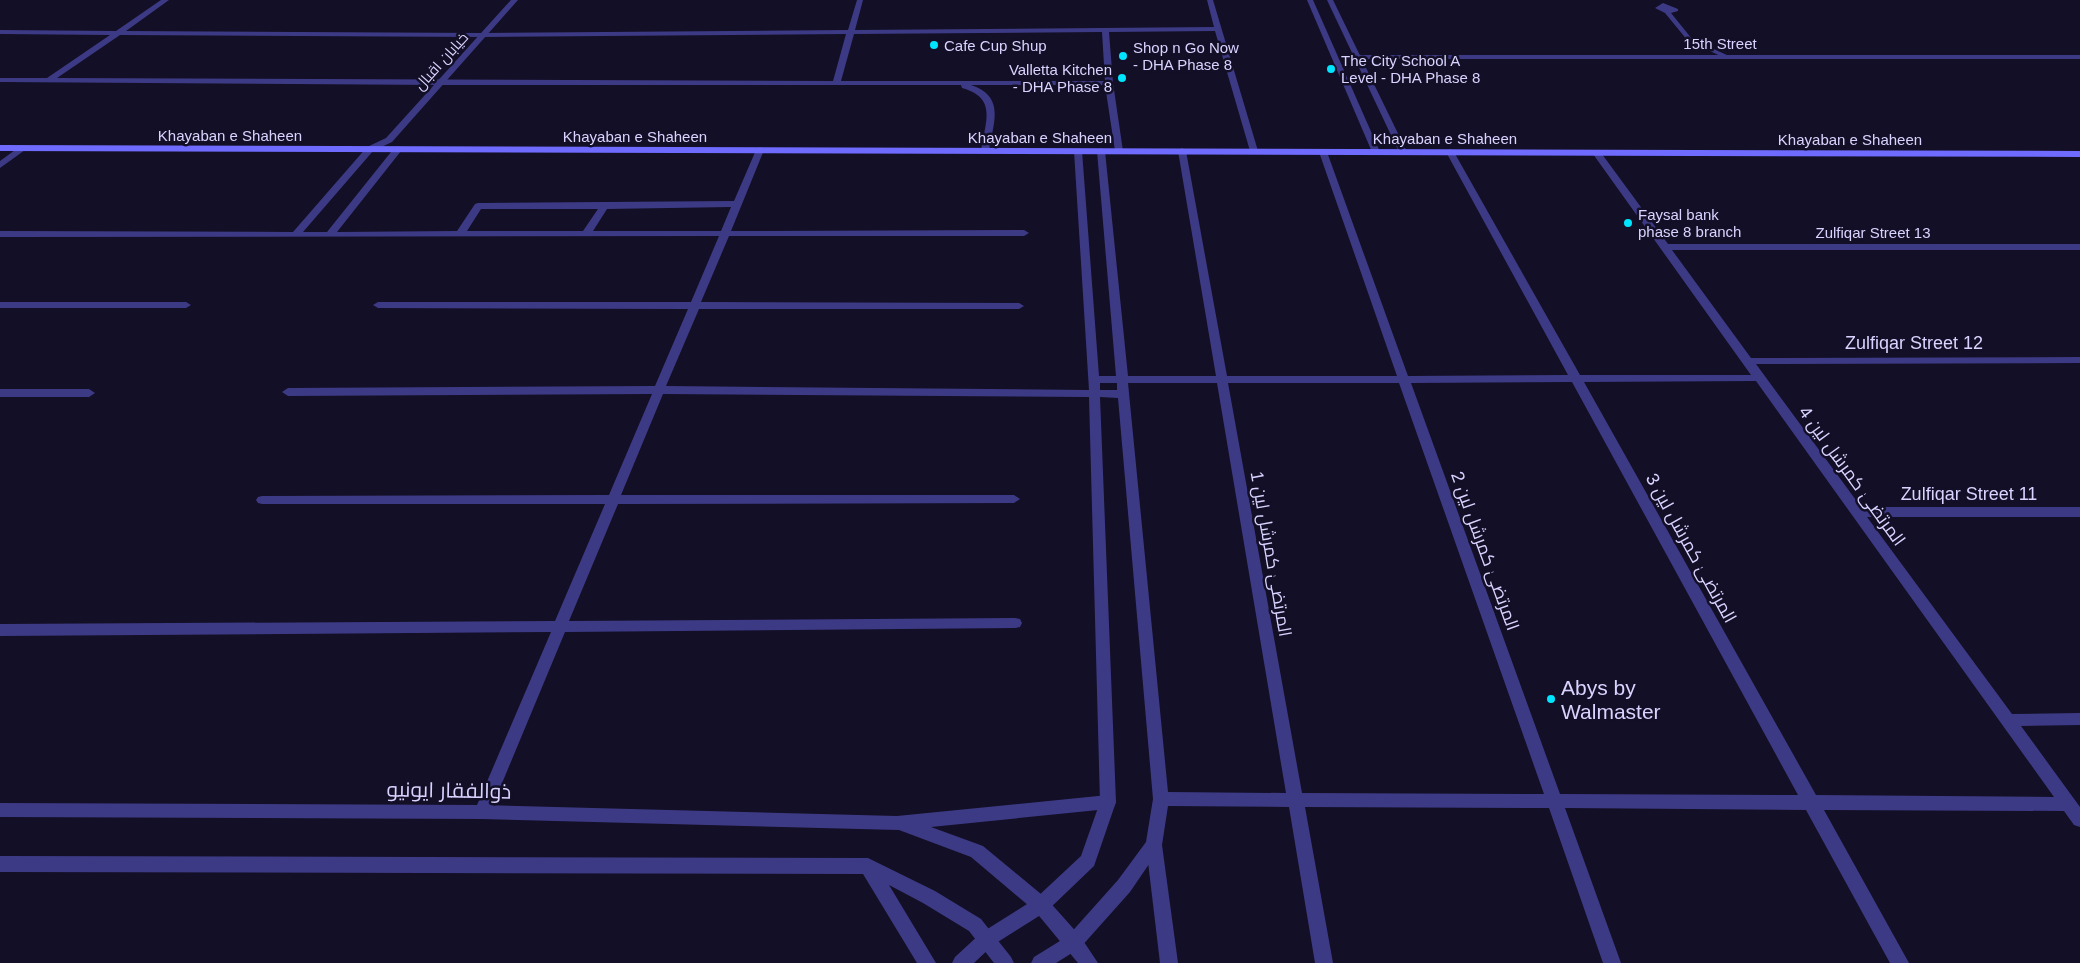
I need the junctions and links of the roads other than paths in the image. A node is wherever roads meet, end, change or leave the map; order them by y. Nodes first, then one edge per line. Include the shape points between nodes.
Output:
1 (166, 0) edge
2 (516, 0) edge
3 (860, 0) edge
4 (1210, 0) edge
5 (1310, 0) edge
6 (1330, 0) edge
7 (1667, 12) dead end
8 (1217, 29) junction
9 (1105, 30) junction
10 (0, 32) edge
11 (120, 32) junction
12 (851, 32) junction
13 (483, 35) junction
14 (1359, 57) junction
15 (1727, 57) junction
16 (2080, 57) edge
17 (0, 80) edge
18 (49, 80) junction
19 (439, 83) junction
20 (836, 83) junction
21 (956, 83) junction
22 (1109, 83) junction
23 (389, 140) junction
24 (0, 148) edge
25 (22, 148) junction
26 (370, 149) junction
27 (398, 149) junction
28 (760, 150) junction
29 (986, 151) junction
30 (1078, 151) junction
31 (1101, 151) junction
32 (1119, 151) junction
33 (1182, 151) junction
34 (1254, 151) junction
35 (1323, 152) junction
36 (1376, 152) junction
37 (1403, 152) junction
38 (1450, 152) junction
39 (1596, 152) junction
40 (2080, 154) edge
41 (0, 165) edge
42 (738, 204) junction
43 (604, 206) junction
44 (586, 233) junction
45 (726, 233) junction
46 (1024, 233) dead end
47 (0, 234) edge
48 (330, 234) junction
49 (461, 234) junction
50 (295, 236) junction
51 (1665, 247) junction
52 (2080, 247) edge
53 (0, 305) edge
54 (186, 305) dead end
55 (378, 305) dead end
56 (695, 305) junction
57 (1019, 306) dead end
58 (2080, 360) edge
59 (1748, 361) junction
60 (1760, 378) junction
61 (1222, 379) junction
62 (1404, 379) junction
63 (1575, 379) junction
64 (1094, 387) junction
65 (1124, 387) junction
66 (660, 390) junction
67 (288, 392) dead end
68 (0, 393) edge
69 (89, 393) dead end
70 (1014, 499) dead end
71 (262, 500) dead end
72 (614, 500) junction
73 (1858, 512) junction
74 (2080, 512) edge
75 (1015, 623) dead end
76 (561, 625) junction
77 (0, 630) edge
78 (2008, 720) junction
79 (2080, 720) edge
80 (1161, 800) junction
81 (1295, 800) junction
82 (1108, 802) junction
83 (1555, 802) junction
84 (1812, 804) junction
85 (2069, 804) junction
86 (0, 810) edge
87 (482, 812) junction
88 (2080, 820) edge
89 (897, 823) junction
90 (1154, 845) junction
91 (0, 864) edge
92 (868, 866) junction
93 (1041, 905) junction
94 (986, 939) junction
95 (1074, 942) junction
96 (926, 963) edge
97 (961, 963) edge
98 (1005, 963) edge
99 (1040, 963) edge
100 (1089, 963) edge
101 (1169, 963) edge
102 (1324, 963) edge
103 (1612, 963) edge
104 (1900, 963) edge

1 - 11 street
2 - 13 street, خیابان اقبال
3 - 12 street
4 - 8 street
5 - 36 street
6 - 14 street
7 - 15 lane via 1690,40
8 - 9 street
8 - 34 street
9 - 12 street
9 - 22 street
10 - 11 street
11 - 13 street
11 - 18 street
12 - 13 street
12 - 20 street
13 - 19 street, خیابان اقبال
14 - 15 street, 15th Street
14 - 37 street
15 - 16 street, 15th Street
17 - 18 street
18 - 19 street
19 - 20 street
19 - 23 street, خیابان اقبال
20 - 21 street
21 - 22 street
21 - 29 street via 974,89 990,100
22 - 32 street
23 - 26 street, خیابان اقبال
23 - 27 street
24 - 25 main road, Khayaban e Shaheen
25 - 26 main road, Khayaban e Shaheen
25 - 41 street
26 - 27 main road, Khayaban e Shaheen
26 - 50 street, خیابان اقبال
27 - 28 main road, Khayaban e Shaheen
27 - 48 street
28 - 29 main road, Khayaban e Shaheen
28 - 42 street
29 - 30 main road, Khayaban e Shaheen
30 - 31 main road, Khayaban e Shaheen
30 - 64 street
31 - 32 main road, Khayaban e Shaheen
31 - 65 street
32 - 33 main road, Khayaban e Shaheen
33 - 34 main road, Khayaban e Shaheen
33 - 61 street, المرتضیٰ کمرشل لین 1
34 - 35 main road, Khayaban e Shaheen
35 - 36 main road, Khayaban e Shaheen
35 - 62 street, المرتضیٰ کمرشل لین 2
36 - 37 main road, Khayaban e Shaheen
37 - 38 main road, Khayaban e Shaheen
38 - 39 main road, Khayaban e Shaheen
38 - 63 street, المرتضیٰ کمرشل لین 3
39 - 40 main road, Khayaban e Shaheen
39 - 51 street, المرتضیٰ کمرشل لین 4
42 - 43 street
42 - 45 street
43 - 44 street
43 - 49 street via 478,206
44 - 45 street
44 - 49 street
45 - 46 street
45 - 56 street
47 - 50 street
48 - 49 street
48 - 50 street
51 - 52 street, Zulfiqar Street 13
51 - 59 street, المرتضیٰ کمرشل لین 4
53 - 54 street
55 - 56 street
56 - 57 street
56 - 66 street
58 - 59 street, Zulfiqar Street 12
59 - 60 street, المرتضیٰ کمرشل لین 4
60 - 63 street
60 - 73 street, المرتضیٰ کمرشل لین 4
61 - 62 street
61 - 65 street
61 - 81 street, المرتضیٰ کمرشل لین 1
62 - 63 street
62 - 83 street, المرتضیٰ کمرشل لین 2
63 - 84 street, المرتضیٰ کمرشل لین 3
64 - 65 street
64 - 66 street
64 - 82 street
65 - 80 street
66 - 67 street
66 - 72 street
68 - 69 street
70 - 72 street
71 - 72 street
72 - 76 street
73 - 74 street, Zulfiqar Street 11
73 - 78 street, المرتضیٰ کمرشل لین 4
75 - 76 street
76 - 77 street
76 - 87 street
78 - 79 street
78 - 85 street, المرتضیٰ کمرشل لین 4
80 - 81 street
80 - 90 street
81 - 83 street
81 - 102 street, المرتضیٰ کمرشل لین 1
82 - 89 street
82 - 93 street via 1088,860
83 - 84 street
83 - 103 street, المرتضیٰ کمرشل لین 2
84 - 85 street
84 - 104 street, المرتضیٰ کمرشل لین 3
85 - 88 street, المرتضیٰ کمرشل لین 4
86 - 87 street, ذوالفقار ایونیو
87 - 89 street, ذوالفقار ایونیو
89 - 93 street via 977,851
90 - 95 street via 1124,886
90 - 101 street
91 - 92 street
92 - 94 street via 975,925
92 - 96 street
93 - 94 street
93 - 95 street
94 - 97 street
94 - 98 street
95 - 99 street
95 - 100 street

